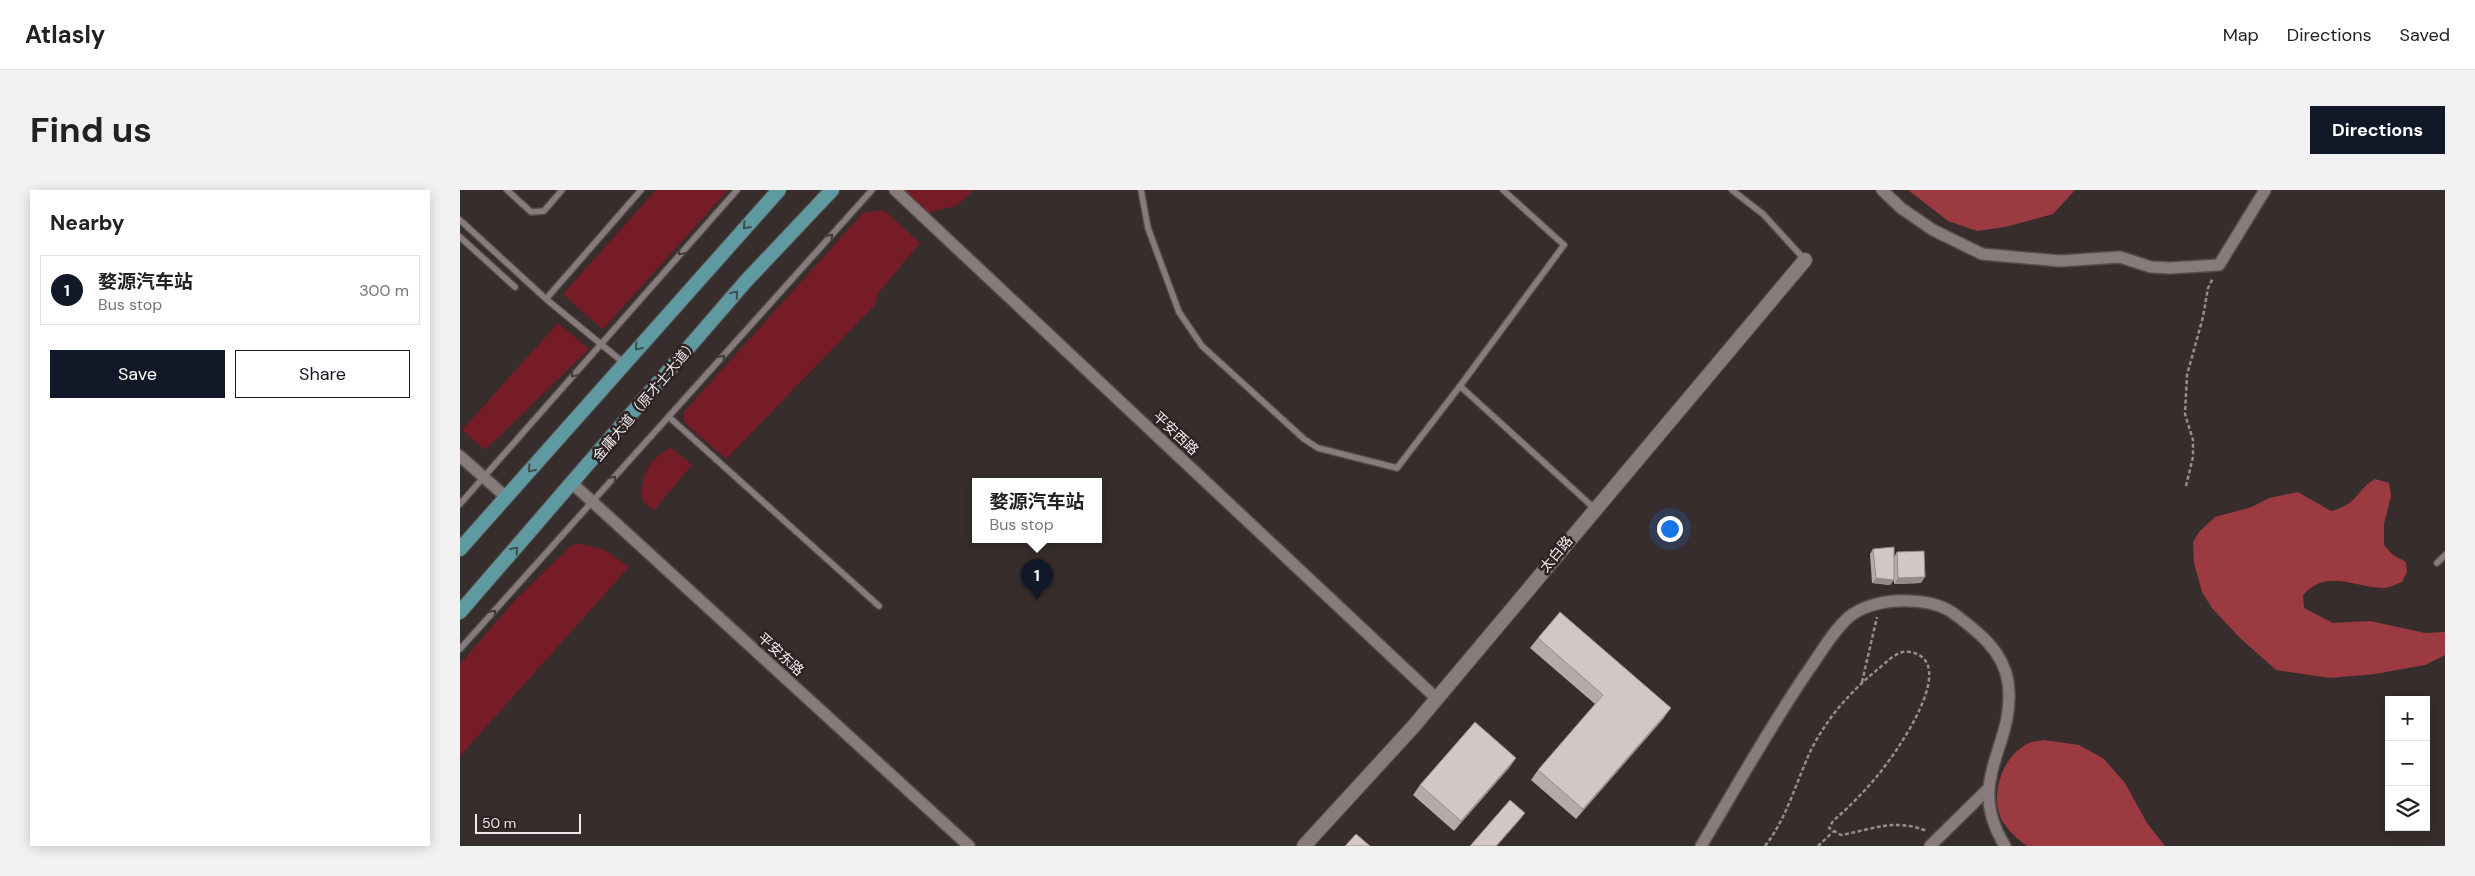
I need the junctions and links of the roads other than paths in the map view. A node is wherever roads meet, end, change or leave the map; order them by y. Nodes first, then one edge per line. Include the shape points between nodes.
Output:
1 (507, 190) edge
2 (562, 190) edge
3 (641, 190) edge
4 (738, 190) edge
5 (779, 190) edge
6 (832, 190) edge
7 (872, 190) edge
8 (895, 190) edge
9 (1140, 190) edge
10 (1503, 190) edge
11 (1732, 190) edge
12 (1882, 190) edge
13 (2265, 190) edge
14 (460, 220) edge
15 (460, 237) edge
16 (1805, 260) joint
17 (516, 287) dead end
18 (546, 299) junction
19 (600, 344) junction
20 (624, 363) junction
21 (1460, 386) junction
22 (668, 417) junction
23 (460, 456) edge
24 (484, 477) junction
25 (573, 484) junction
26 (506, 497) junction
27 (592, 502) junction
28 (460, 504) edge
29 (1594, 508) junction
30 (460, 549) edge
31 (2445, 555) edge
32 (2437, 563) dead end
33 (879, 606) dead end
34 (460, 612) edge
35 (460, 649) edge
36 (1436, 698) junction
37 (1988, 789) junction
38 (1934, 842) edge
39 (969, 846) edge
40 (1304, 846) edge
41 (1701, 846) edge
42 (2004, 846) edge

1 - 2 lane via 531,212 544,211
3 - 18 lane
4 -> 19 lane
5 -> 20 main road
25 -> 6 main road, 金庸大道（原才士大道） via 746,282
22 -> 7 lane
8 - 36 street, 平安西路
9 - 21 lane via 1148,228 1184,319 1202,346 1318,448 1397,468
10 - 21 lane via 1564,245
11 - 16 lane via 1763,214
12 - 13 street via 1933,230 1982,254 2060,261 2120,257 2151,267 2170,268 2219,265
14 - 18 lane
15 - 17 lane
16 - 29 street, 太白路
18 - 19 lane
19 - 20 lane
19 -> 24 lane
20 -> 26 main road
21 - 29 lane
27 -> 22 lane
22 - 33 lane
23 - 24 street
24 - 26 street
24 - 28 lane
25 - 27 street, 平安东路
34 -> 25 main road, 金庸大道（原才士大道）
26 - 30 main road
35 -> 27 lane
27 - 39 street, 平安东路
29 - 36 street, 太白路
31 - 32 lane
36 - 40 street, 太白路
37 - 38 street
37 - 41 street via 2010,700 2007,679 1996,652 1980,634 1947,609 1930,602 1910,600 1877,605 1850,616 1837,630 1777,716
37 - 42 street via 1990,816

